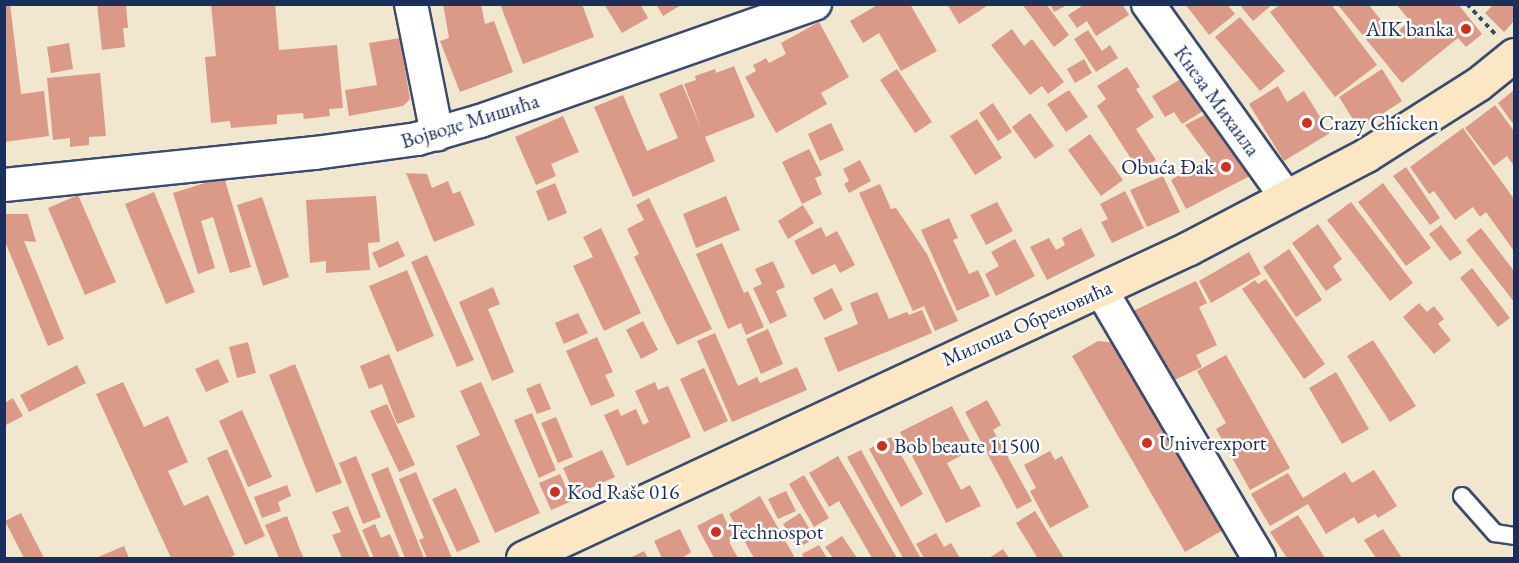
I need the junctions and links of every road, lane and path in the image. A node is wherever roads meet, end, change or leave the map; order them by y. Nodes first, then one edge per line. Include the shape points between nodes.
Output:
1 (411, 4) edge
2 (815, 4) edge
3 (1148, 4) edge
4 (1467, 4) edge
5 (1507, 47) edge
6 (437, 134) junction
7 (4, 184) edge
8 (1286, 197) junction
9 (1101, 290) junction
10 (1462, 496) dead end
11 (1515, 536) edge
12 (523, 558) edge
13 (1259, 558) edge

1 - 6 street
2 - 6 street, Војводе Мишића
3 - 8 street, Кнеза Михаила
4 - 5 path
5 - 8 street, Милоша Обреновића via 1478,84 1412,128
6 - 7 street, Војводе Мишића via 325,152
8 - 9 street, Милоша Обреновића
9 - 12 street, Милоша Обреновића
9 - 13 street
10 - 11 lane via 1495,533

